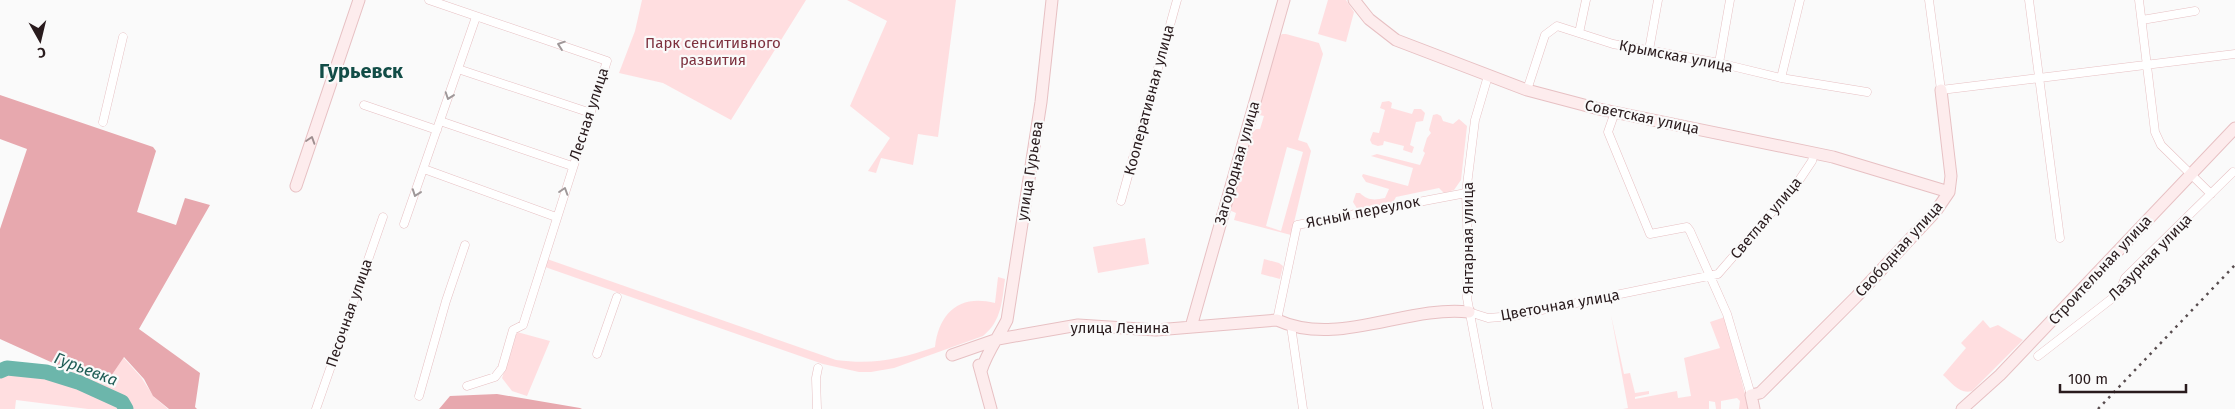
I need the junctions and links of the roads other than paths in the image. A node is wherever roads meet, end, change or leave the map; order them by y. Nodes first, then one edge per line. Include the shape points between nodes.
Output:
1 (359, 0) edge
2 (430, 0) edge
3 (1052, 0) edge
4 (1177, 0) edge
5 (1284, 0) edge
6 (1354, 0) edge
7 (1586, 0) edge
8 (1658, 0) edge
9 (1730, 0) edge
10 (1800, 0) edge
11 (1929, 0) edge
12 (2029, 0) edge
13 (2139, 0) edge
14 (2195, 12) dead end
15 (476, 16) junction
16 (2142, 20) junction
17 (1579, 33) junction
18 (123, 37) dead end
19 (1649, 50) junction
20 (2235, 54) edge
21 (1719, 64) junction
22 (2148, 64) junction
23 (458, 69) junction
24 (1488, 76) junction
25 (1781, 78) junction
26 (2039, 78) junction
27 (1527, 90) junction
28 (1941, 90) junction
29 (1867, 92) dead end
30 (364, 106) dead end
31 (1615, 112) junction
32 (591, 113) junction
33 (440, 121) junction
34 (103, 122) dead end
35 (2235, 128) edge
36 (437, 130) junction
37 (1814, 153) junction
38 (572, 166) junction
39 (424, 169) junction
40 (2234, 172) dead end
41 (2190, 174) junction
42 (296, 186) dead end
43 (1949, 192) junction
44 (1466, 193) junction
45 (2211, 194) junction
46 (1121, 200) dead end
47 (382, 217) dead end
48 (556, 217) junction
49 (404, 224) dead end
50 (2060, 238) dead end
51 (464, 244) dead end
52 (1711, 276) junction
53 (617, 297) dead end
54 (1469, 312) junction
55 (1277, 320) junction
56 (1291, 326) junction
57 (1191, 327) junction
58 (998, 339) junction
59 (974, 349) junction
60 (597, 354) dead end
61 (2038, 356) dead end
62 (818, 368) dead end
63 (981, 371) junction
64 (467, 386) dead end
65 (1751, 395) junction
66 (419, 396) dead end
67 (316, 409) edge
68 (817, 409) edge
69 (991, 409) edge
70 (1303, 409) edge
71 (1488, 409) edge
72 (1754, 409) edge
73 (1962, 409) edge

42 -> 1 street
2 - 15 street, Лесная улица
3 - 58 street, улица Гурьева via 1007,320
4 - 46 street, Кооперативная улица
5 - 57 street, Загородная улица
6 - 24 street, Советская улица via 1369,18 1396,40
7 - 17 street
8 - 19 street
9 - 21 street
10 - 25 street
11 - 28 street, Свободная улица
12 - 26 street
13 - 16 street
14 - 16 street
15 - 23 street
32 -> 15 street, Лесная улица via 607,61
16 - 22 street
17 - 19 street, Крымская улица via 1613,44
17 - 27 street, Крымская улица via 1556,26 1545,35
18 - 34 street
19 - 21 street, Крымская улица
20 - 22 street
21 - 25 street, Крымская улица
22 - 26 street
22 - 41 street via 2155,132 2161,145
23 - 32 street
23 -> 33 street
24 - 27 street, Советская улица
24 - 44 street, Янтарная улица via 1475,120
25 - 29 street, Крымская улица
26 - 28 street
26 - 50 street
27 - 31 street, Советская улица
28 - 43 street, Свободная улица via 1951,176
30 - 36 street
31 - 37 street, Советская улица
31 - 52 street via 1608,132 1650,234 1687,227
32 - 38 street, Лесная улица
33 - 36 street
33 - 38 street
35 - 41 street, Строительная улица
36 - 39 street
37 - 43 street, Советская улица
37 - 52 street, Светлая улица via 1798,182 1718,274
48 -> 38 street, Лесная улица
39 - 48 street
39 -> 49 street
40 - 45 street, Лазурная улица
41 - 45 street
41 - 73 street, Строительная улица via 2018,356
43 - 65 street, Свободная улица via 1936,211 1856,297 1760,394
44 - 54 street, Янтарная улица
44 - 55 street, Ясный переулок via 1297,225
45 - 61 street, Лазурная улица via 2125,278 2118,293
47 - 67 street, Песочная улица
48 - 64 street, Лесная улица via 523,325 513,330 502,368 495,377
51 - 66 street
52 - 54 street, Цветочная улица via 1513,316 1488,318
52 - 65 street via 1727,314
53 - 60 street
54 - 56 street, Цветочная улица via 1448,310 1327,330
54 - 71 street, Янтарная улица
55 - 56 street, улица Ленина
55 - 57 street, улица Ленина
56 - 70 street
57 - 58 street, улица Ленина via 1156,330 1078,325
58 - 59 street, улица Ленина
58 - 63 street, улица Гурьева via 986,353
59 - 63 street
59 - 63 street, улица Ленина via 952,355 971,360
62 - 68 street
63 - 69 street
65 - 72 street

